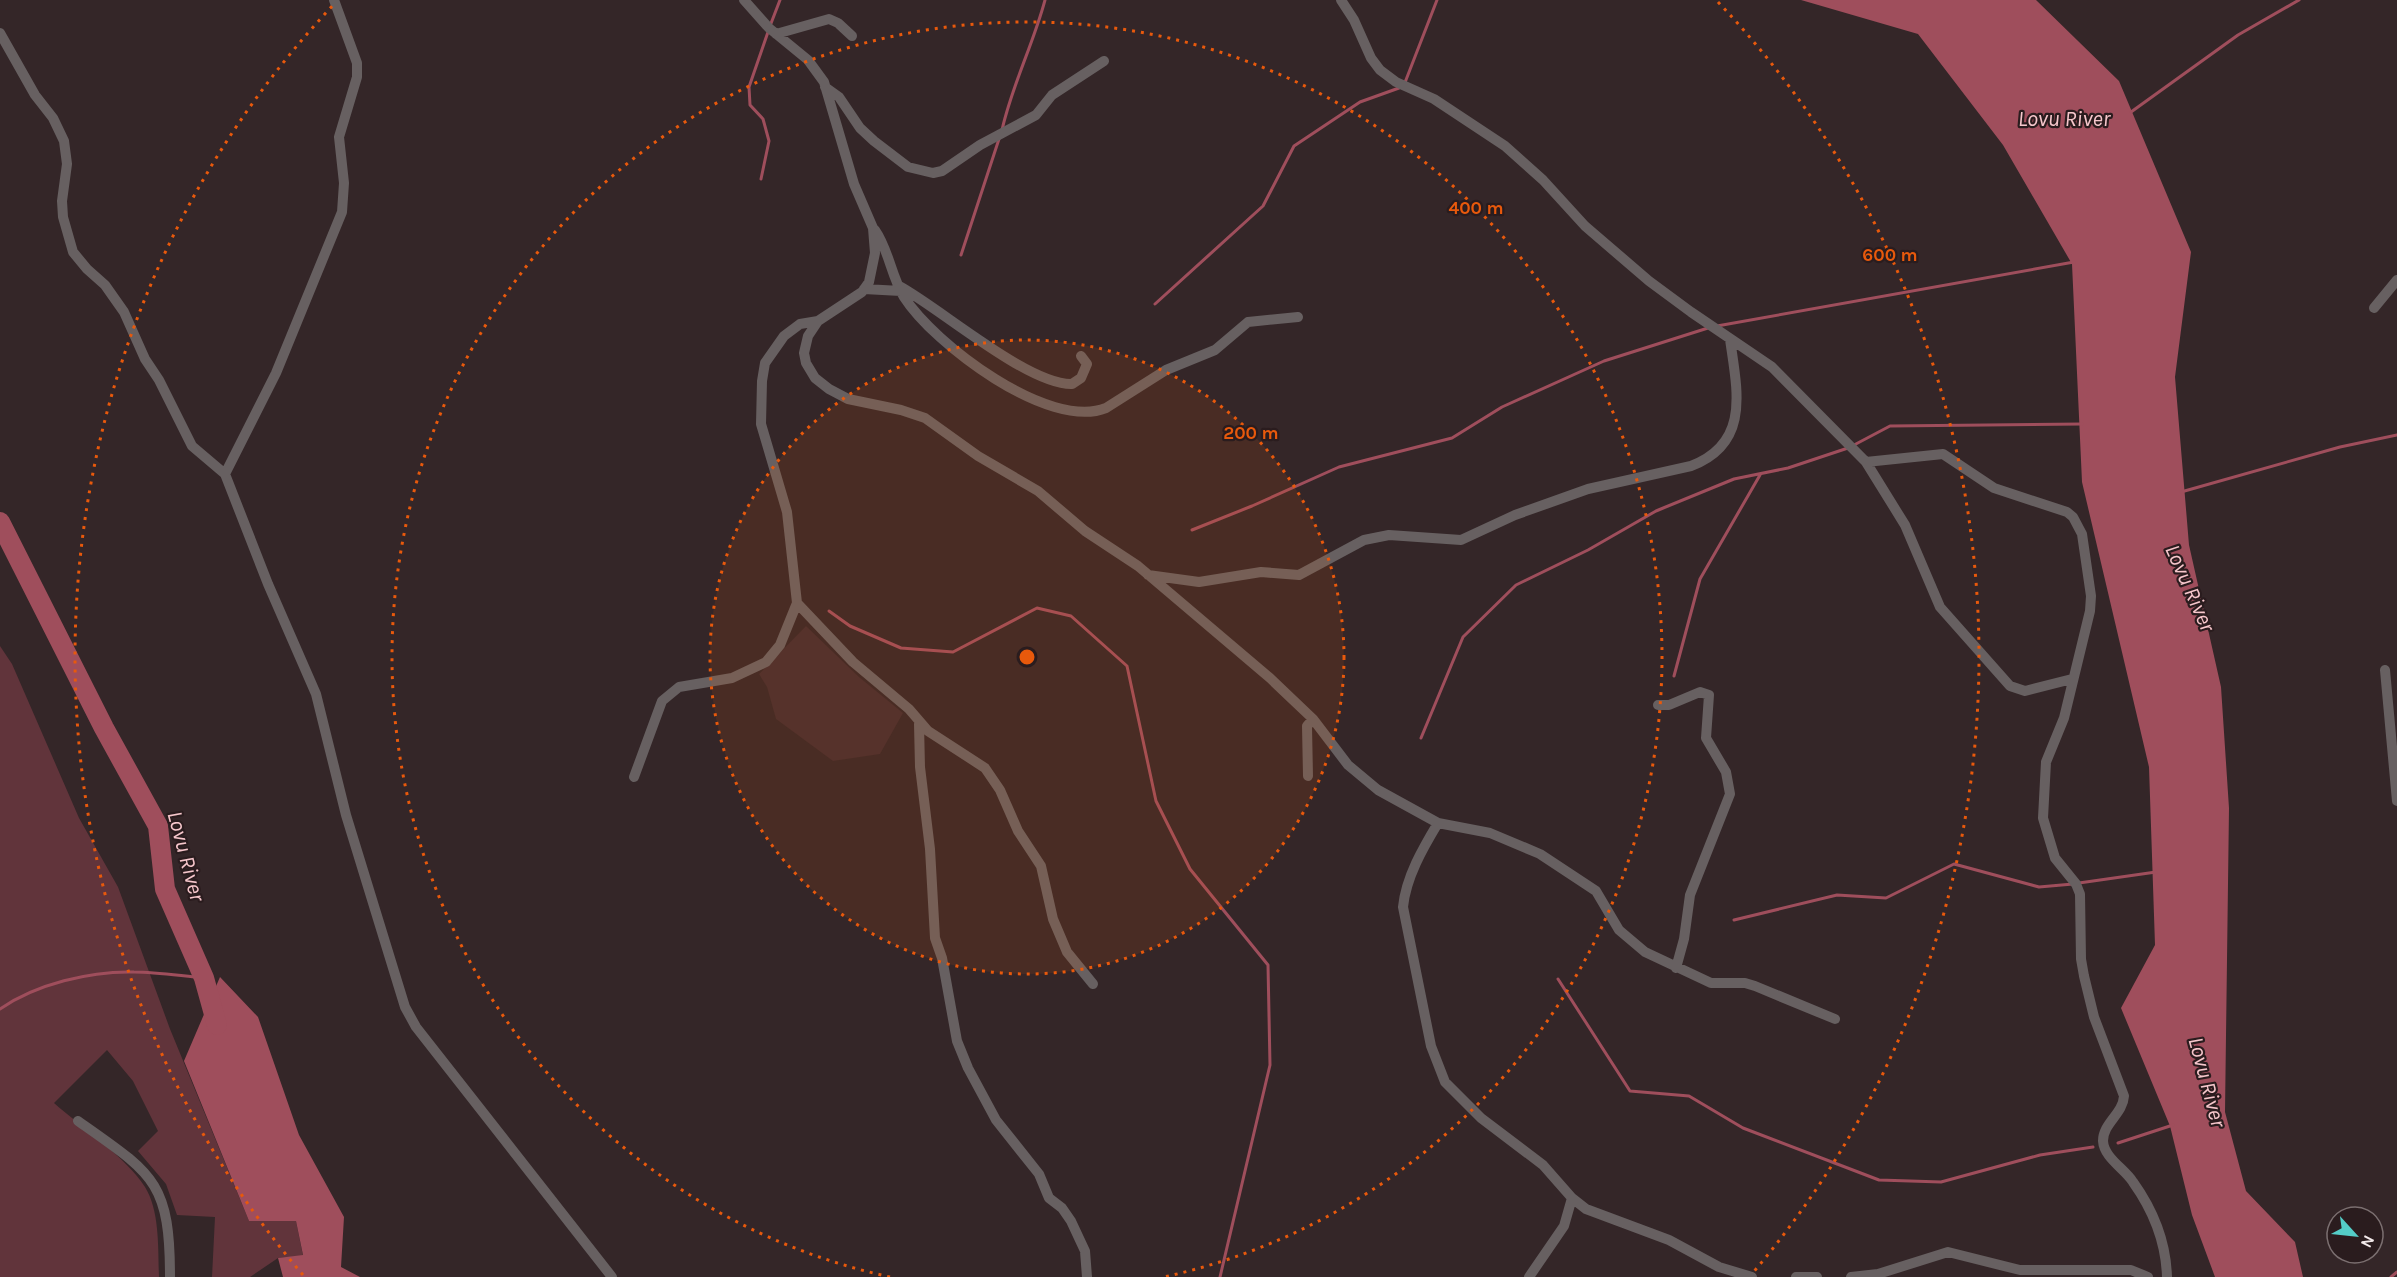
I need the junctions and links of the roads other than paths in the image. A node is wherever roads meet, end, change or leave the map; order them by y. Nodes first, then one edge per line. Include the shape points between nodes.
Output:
1 (334, 0) edge
2 (744, 0) edge
3 (1341, 0) edge
4 (0, 33) edge
5 (776, 34) junction
6 (852, 36) dead end
7 (1104, 62) dead end
8 (825, 87) junction
9 (873, 228) junction
10 (2397, 280) edge
11 (900, 288) junction
12 (864, 289) junction
13 (2374, 308) dead end
14 (1298, 317) dead end
15 (818, 321) junction
16 (1730, 339) junction
17 (1081, 356) dead end
18 (1866, 462) junction
19 (225, 474) junction
20 (1148, 575) junction
21 (797, 603) junction
22 (2385, 670) dead end
23 (2072, 679) junction
24 (1658, 705) dead end
25 (1313, 719) junction
26 (919, 724) junction
27 (1308, 776) dead end
28 (634, 777) dead end
29 (2397, 801) edge
30 (1438, 823) junction
31 (1676, 968) junction
32 (1093, 984) dead end
33 (1835, 1019) dead end
34 (78, 1121) dead end
35 (1572, 1198) junction
36 (170, 1277) edge
37 (612, 1277) edge
38 (1087, 1277) edge
39 (1529, 1277) edge
40 (1752, 1277) edge
41 (1797, 1277) edge
42 (1817, 1277) edge
43 (1851, 1277) edge
44 (2148, 1277) edge
45 (2167, 1277) edge

1 - 19 street via 357,63 357,77 339,137 344,183 342,212 276,373
2 - 5 street
3 - 16 street via 1380,70 1442,104 1505,146 1585,226 1649,281
4 - 19 street via 64,141 67,164 63,218 73,252 105,285 124,312 192,446
5 - 6 street via 829,19
5 - 8 street via 808,60
7 - 8 street via 1052,95 1036,115 933,173 908,167 874,141 839,97
8 - 9 street via 854,184
9 - 11 street via 886,249
9 - 12 street via 874,269
10 - 13 street
11 - 12 street
11 - 14 street via 945,342 1000,382 1057,407 1086,413 1112,405 1166,370 1203,357 1248,322
11 - 17 street via 974,337 1054,381 1078,381 1087,368
12 - 15 street
15 - 20 street via 808,336 804,353 810,372 828,389 848,399 910,412 933,423 978,456 1038,491 1085,531
15 - 21 street via 800,324 784,336 765,363 762,381 761,424 787,512
16 - 18 street via 1772,367
16 - 20 street via 1738,398 1736,418 1724,445 1707,460 1588,489 1515,515 1461,540 1406,535 1364,540 1299,575 1261,572 1199,582
18 - 23 street via 1905,525 1940,607 2010,686 2025,691
18 - 23 street via 1943,454 1994,488 2073,517 2082,534 2091,596
19 - 37 street via 316,694 346,815 405,1007 416,1027
20 - 25 street
21 - 26 street via 853,662 909,709
21 - 28 street via 780,645 766,662 732,678 679,687 662,701
22 - 29 street
23 - 45 street via 2064,718 2046,762 2043,818 2055,858 2080,894 2084,976 2094,1017 2124,1096 2124,1104 2105,1131 2103,1144 2148,1207 2162,1241
24 - 31 street via 1669,705 1700,692 1709,695 1706,738 1721,761 1729,784 1727,804 1690,895
25 - 27 street via 1307,726
25 - 30 street via 1359,776
26 - 32 street via 977,761 994,780 1018,831 1041,866 1053,918 1067,952
26 - 38 street via 935,938 959,1047 996,1120 1039,1174 1049,1198 1071,1221 1085,1251
30 - 31 street via 1490,832 1540,854 1596,891 1632,944
30 - 35 street via 1404,894 1403,907 1431,1046 1445,1082 1481,1118 1543,1166
31 - 33 street via 1711,983 1755,986
34 - 36 street via 124,1153 155,1184 166,1214
35 - 39 street via 1564,1226
35 - 40 street via 1586,1209 1669,1240 1719,1267
41 - 42 street
43 - 44 street via 1878,1274 1948,1252 2020,1270 2131,1270

